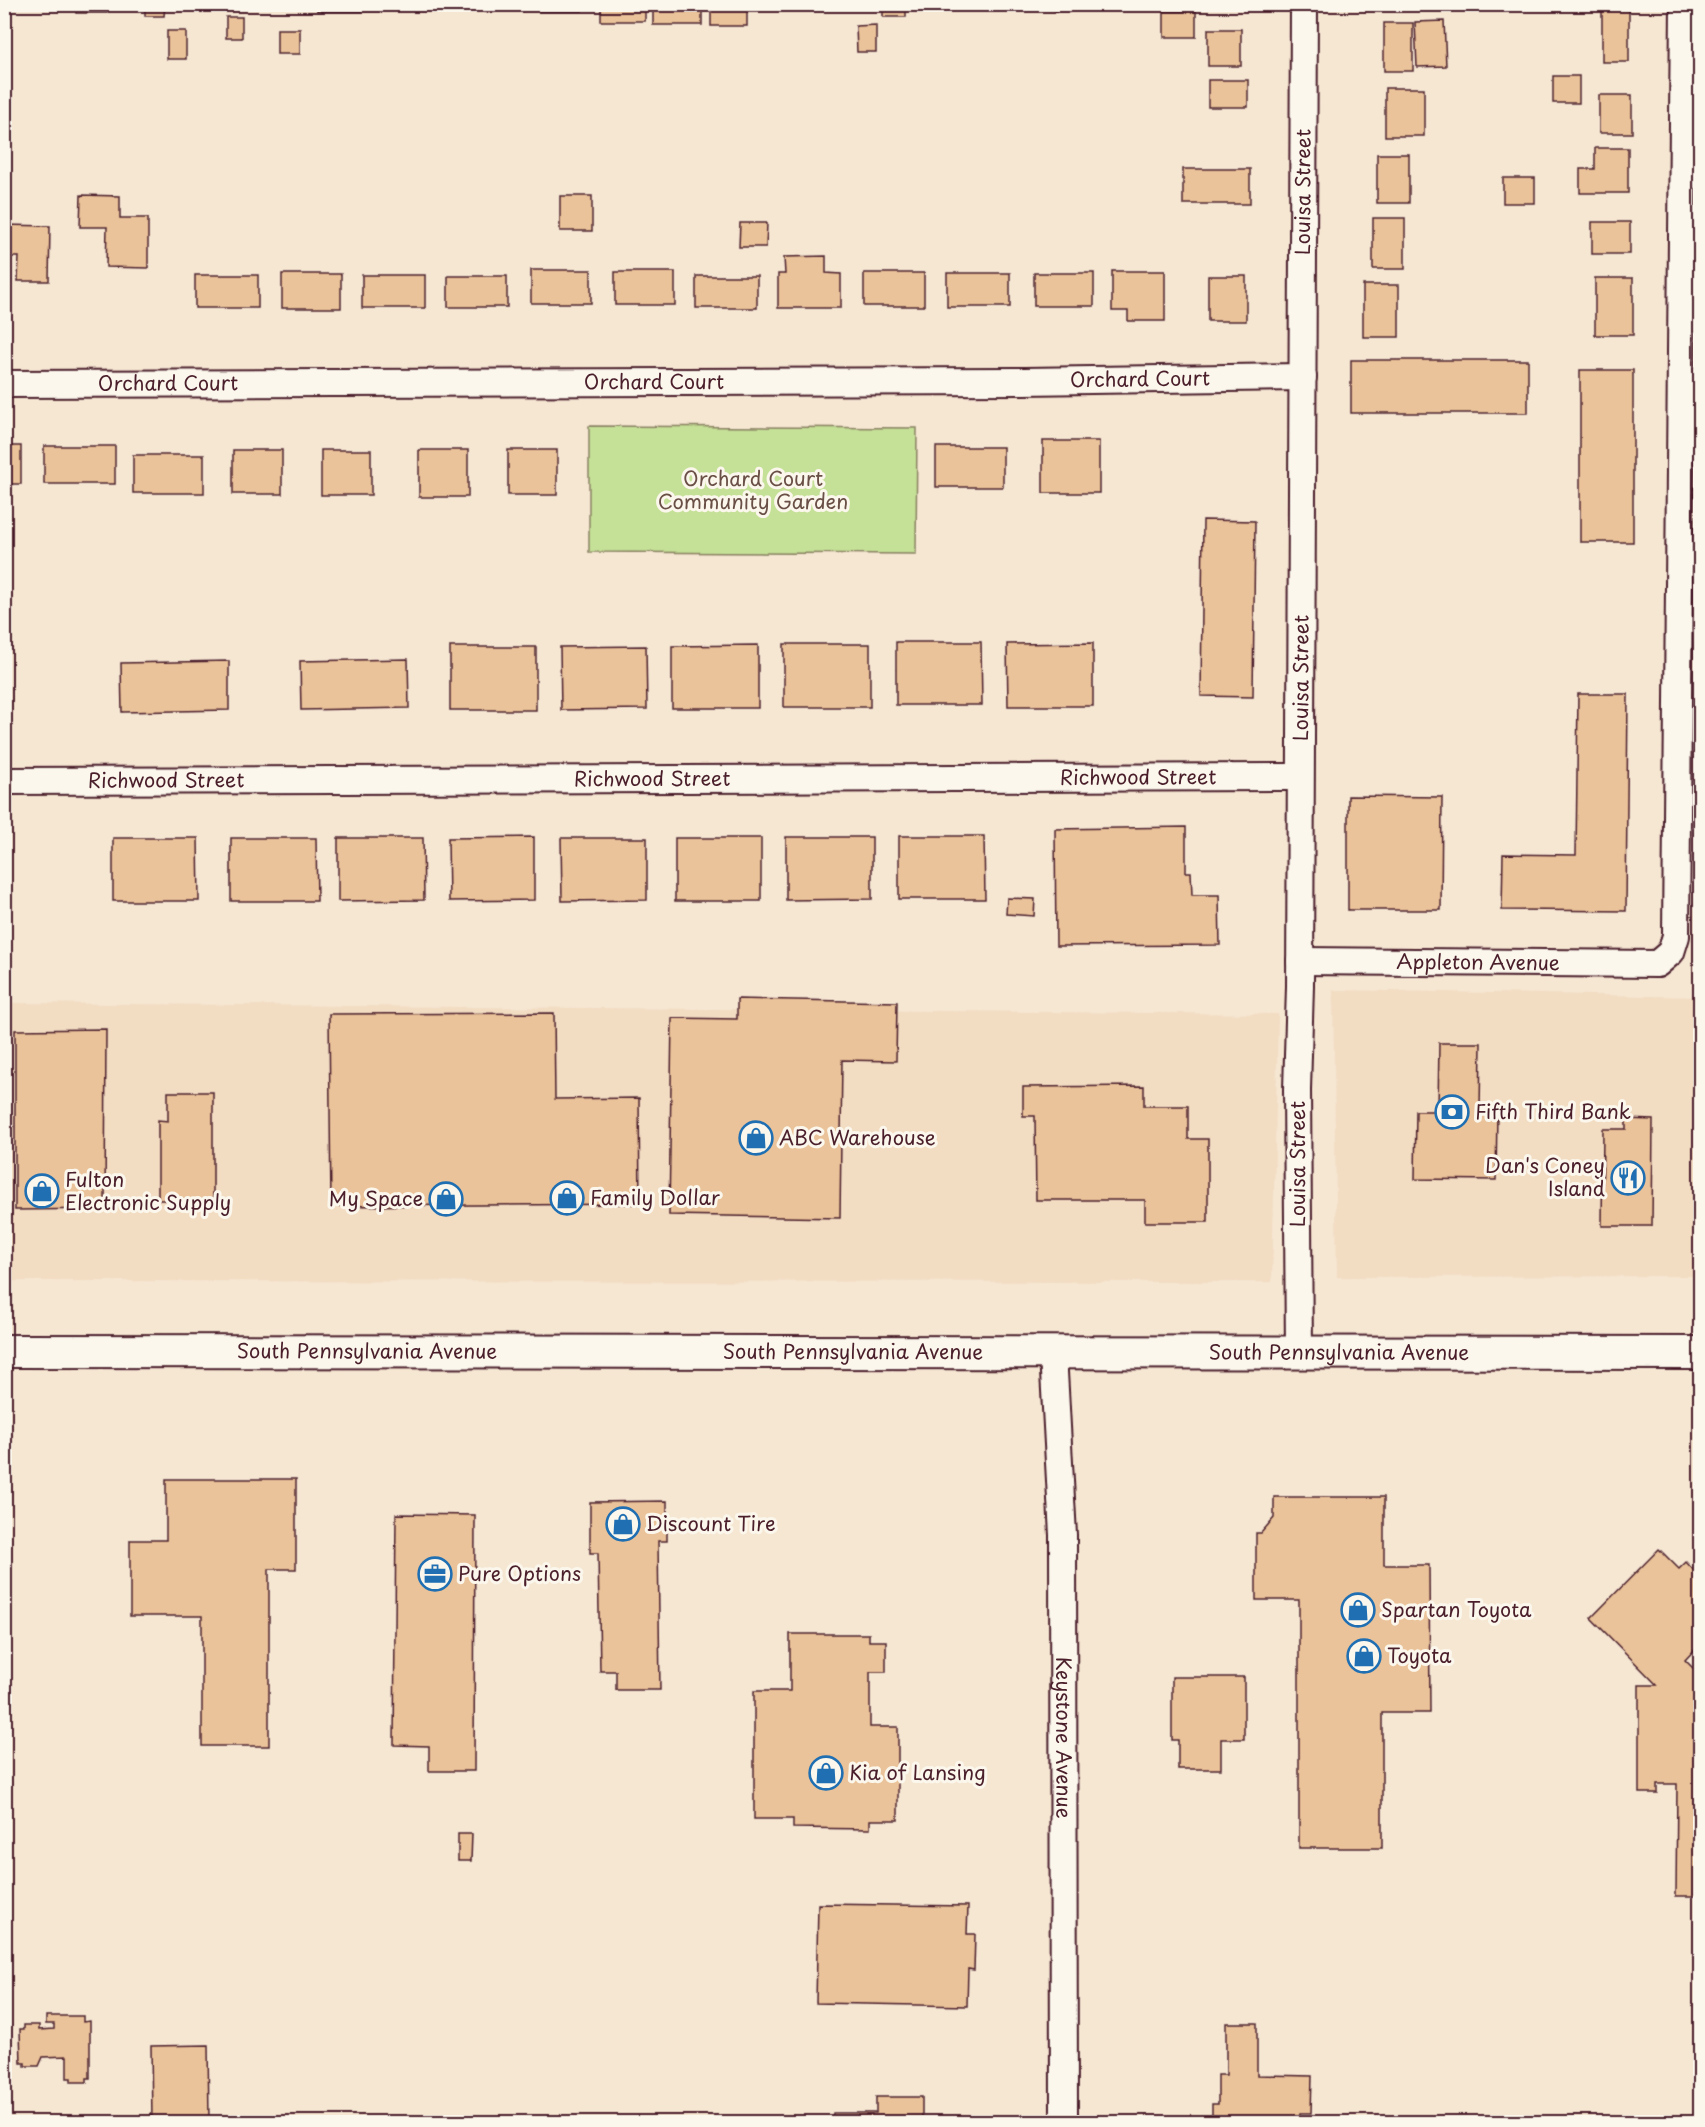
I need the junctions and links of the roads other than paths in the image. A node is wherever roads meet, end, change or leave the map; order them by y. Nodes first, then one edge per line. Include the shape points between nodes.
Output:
1 (1304, 4) edge
2 (1684, 4) edge
3 (1303, 377) junction
4 (4, 384) edge
5 (1299, 777) junction
6 (4, 781) edge
7 (1300, 961) junction
8 (4, 1351) edge
9 (1299, 1352) junction
10 (1701, 1353) edge
11 (1053, 1354) junction
12 (1064, 2122) edge

1 - 3 street, Louisa Street
2 - 7 street, Appleton Avenue via 1676,936 1671,952 1657,964
3 - 4 street, Orchard Court
3 - 5 street, Louisa Street
5 - 6 street, Richwood Street
5 - 7 street, Louisa Street
7 - 9 street, Louisa Street
8 - 11 main road, South Pennsylvania Avenue
9 - 10 main road, South Pennsylvania Avenue
9 - 11 main road, South Pennsylvania Avenue
11 - 12 street, Keystone Avenue via 1063,1535

